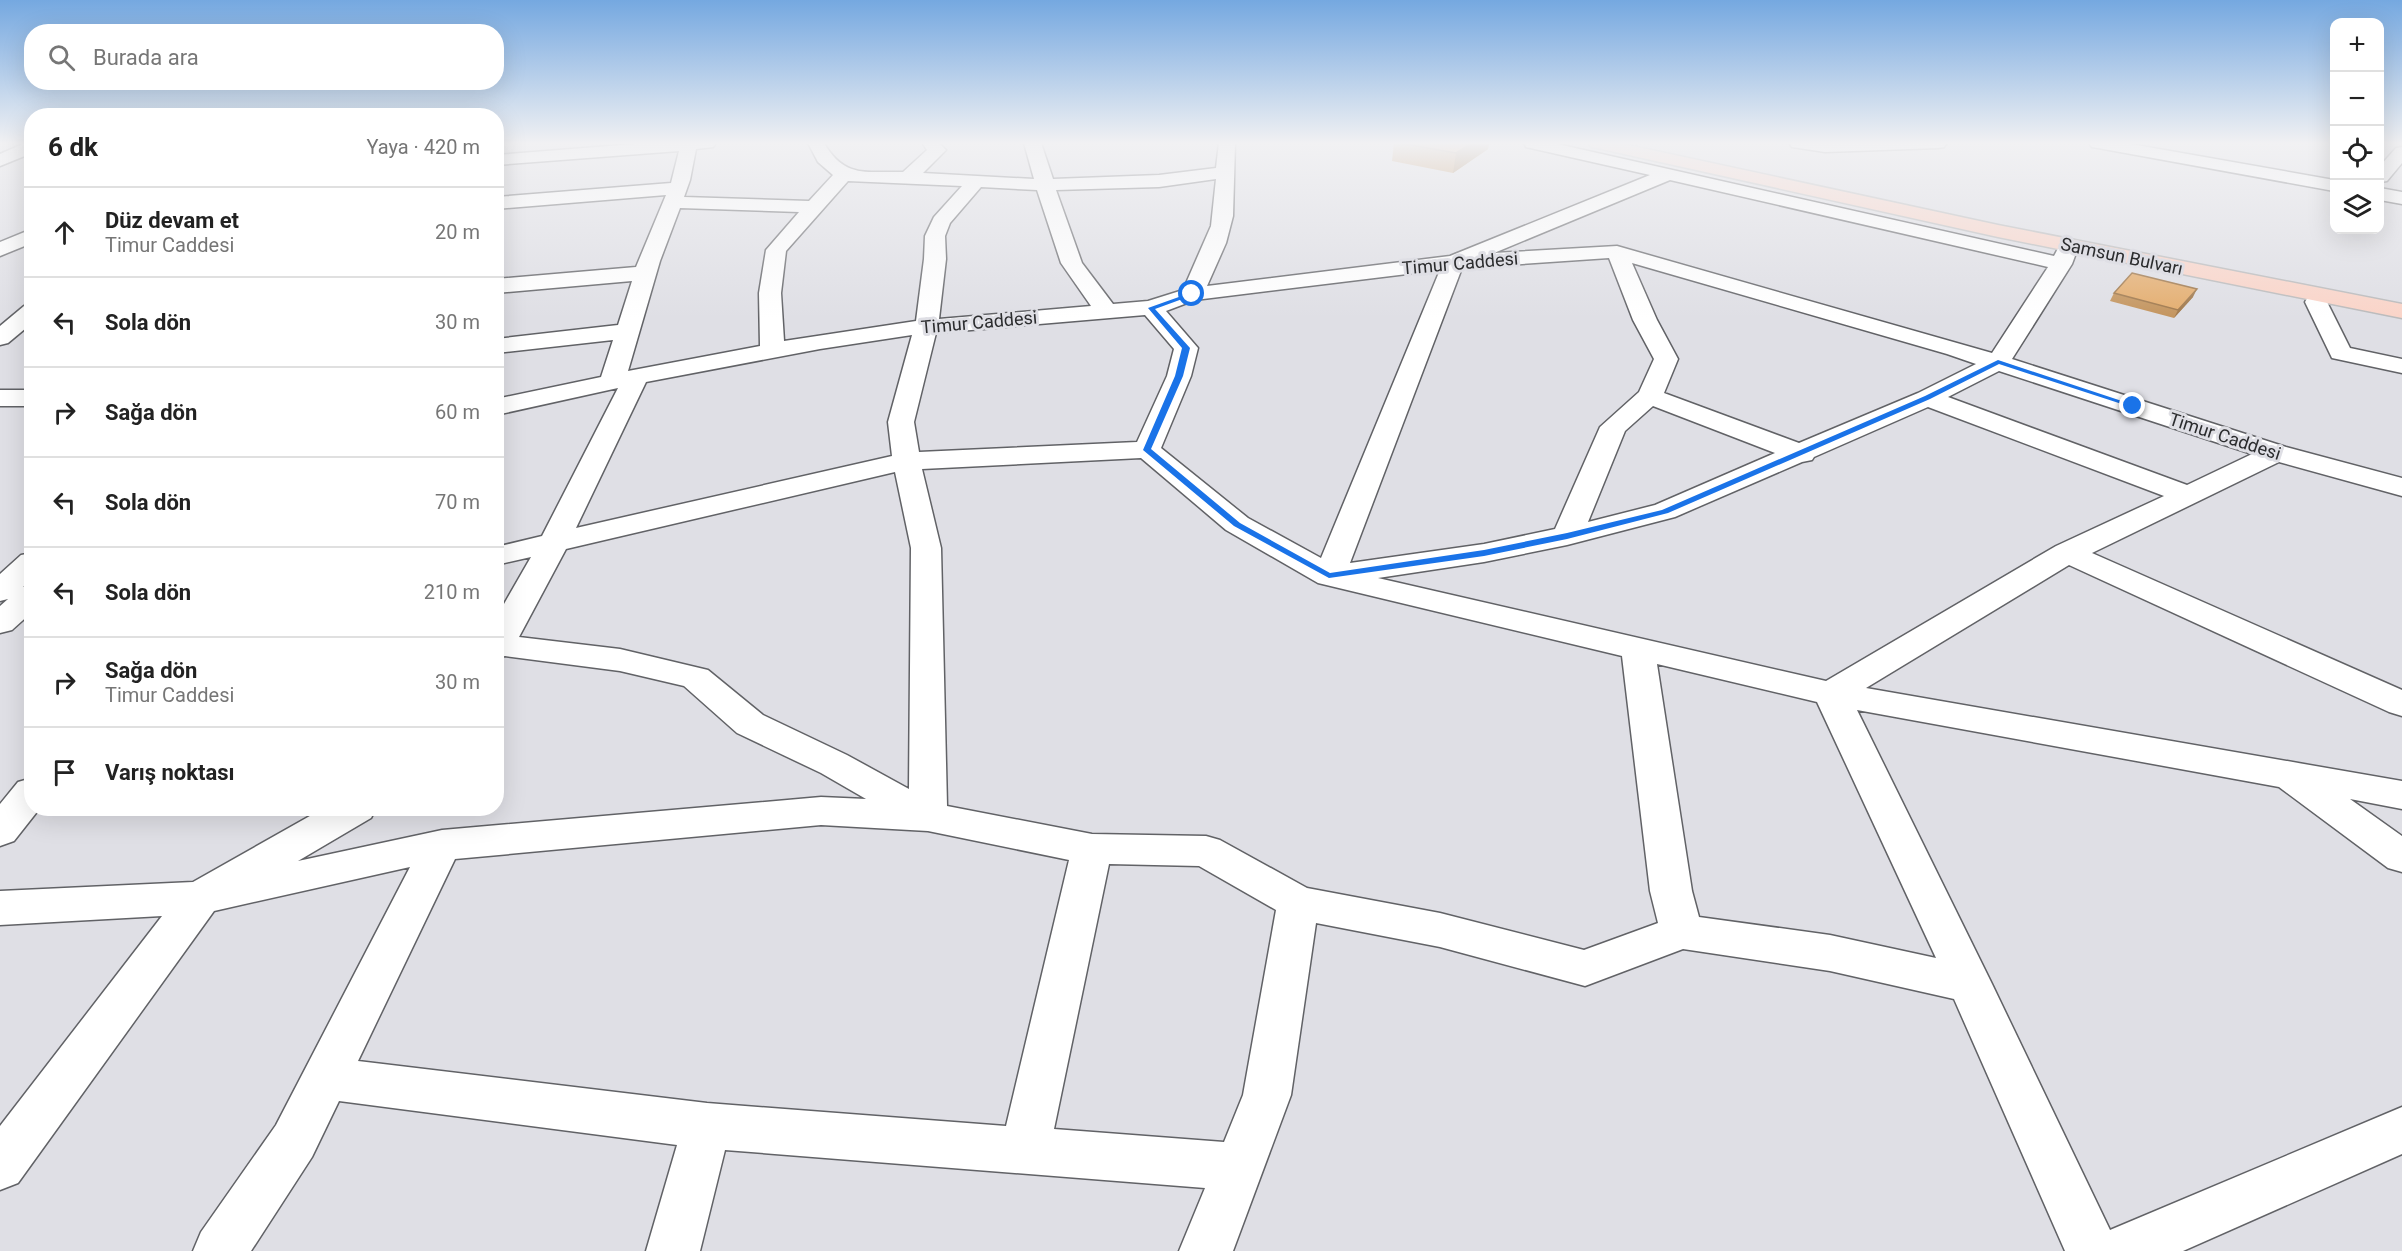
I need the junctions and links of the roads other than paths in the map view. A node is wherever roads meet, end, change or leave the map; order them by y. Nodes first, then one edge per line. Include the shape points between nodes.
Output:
1 (532, 201) edge
2 (673, 201) edge
3 (748, 201) edge
4 (817, 201) edge
5 (959, 201) edge
6 (1051, 201) edge
7 (1224, 201) edge
8 (1602, 201) edge
9 (1798, 201) edge
10 (1860, 201) edge
11 (1923, 201) edge
12 (504, 203) edge
13 (812, 207) junction
14 (2041, 227) junction
15 (2097, 251) junction
16 (1617, 252) junction
17 (2065, 255) junction
18 (1454, 262) junction
19 (646, 273) junction
20 (2343, 279) dead end
21 (504, 285) edge
22 (1192, 294) junction
23 (2402, 298) edge
24 (2316, 302) junction
25 (1151, 308) junction
26 (1106, 311) junction
27 (2402, 311) edge
28 (24, 317) edge
29 (2402, 318) edge
30 (926, 327) junction
31 (629, 331) junction
32 (0, 338) edge
33 (504, 345) edge
34 (772, 350) junction
35 (1998, 362) junction
36 (2402, 366) edge
37 (624, 379) junction
38 (1650, 396) junction
39 (0, 398) edge
40 (24, 398) edge
41 (1928, 398) junction
42 (504, 405) edge
43 (1147, 450) junction
44 (2276, 453) junction
45 (1802, 454) junction
46 (906, 461) junction
47 (2402, 487) edge
48 (2188, 495) junction
49 (1567, 536) junction
50 (553, 545) junction
51 (2067, 553) junction
52 (504, 554) edge
53 (24, 555) edge
54 (0, 559) edge
55 (1329, 576) junction
56 (22, 596) edge
57 (0, 623) edge
58 (504, 636) edge
59 (504, 648) edge
60 (1638, 648) junction
61 (1831, 694) junction
62 (2402, 704) edge
63 (2288, 774) junction
64 (2402, 795) edge
65 (24, 802) edge
66 (343, 816) edge
67 (928, 817) junction
68 (0, 831) edge
69 (441, 845) junction
70 (1092, 849) junction
71 (2402, 857) edge
72 (200, 898) junction
73 (1298, 903) junction
74 (0, 908) edge
75 (1682, 932) junction
76 (1970, 984) junction
77 (326, 1078) junction
78 (707, 1126) junction
79 (2402, 1130) edge
80 (1025, 1150) junction
81 (0, 1166) edge
82 (1239, 1167) junction
83 (220, 1251) edge
84 (673, 1251) edge
85 (1206, 1251) edge
86 (2092, 1251) edge
87 (2122, 1251) edge

1 - 12 street
2 - 19 street
3 - 13 street
4 - 13 street
5 - 30 street via 941,221 935,236
6 - 26 street via 1072,263
7 - 22 street via 1222,225
8 - 18 street
9 - 17 street
10 - 17 main road, Samsun Bulvarı
11 - 14 main road
13 - 34 street via 776,250 770,293
14 - 20 main road
14 - 23 main road
15 - 17 main road, Samsun Bulvarı
15 - 24 main road
15 - 27 main road, Samsun Bulvarı
16 - 18 street, Timur Caddesi
16 - 35 street, Timur Caddesi
16 - 38 street via 1666,359
17 - 35 street
18 - 22 street, Timur Caddesi
18 - 55 street
19 - 21 street
19 - 31 street
22 - 25 street, Timur Caddesi
24 - 29 main road
24 - 36 street via 2341,353
25 - 26 street, Timur Caddesi
25 - 43 street via 1186,348 1179,376
26 - 30 street, Timur Caddesi
28 - 32 street
30 - 34 street, Timur Caddesi
30 - 46 street via 901,422
31 - 33 street
31 - 37 street
34 - 37 street, Timur Caddesi
35 - 41 street
35 - 44 street, Timur Caddesi
37 - 42 street, Timur Caddesi
37 - 50 street
38 - 45 street
38 - 49 street via 1613,427
39 - 40 street
41 - 45 street
41 - 48 street
43 - 46 street
43 - 55 street via 1237,525
44 - 47 street, Timur Caddesi
44 - 48 street
45 - 49 street via 1665,511
46 - 50 street
46 - 67 street via 926,548
48 - 51 street
49 - 55 street via 1484,553
50 - 52 street
50 - 58 street
51 - 61 street
51 - 62 street
53 - 54 street
55 - 60 street
56 - 57 street
59 - 67 street via 620,660 696,678 750,724 834,764
60 - 61 street
60 - 75 street via 1671,891
61 - 63 street
61 - 76 street
63 - 64 street
63 - 71 street
65 - 68 street
66 - 72 street
67 - 69 street via 821,810
67 - 70 street
69 - 72 street
69 - 77 street
70 - 73 street via 1206,851
70 - 80 street
72 - 74 street
72 - 81 street
73 - 75 street via 1440,930 1585,968
73 - 82 street via 1267,1095
75 - 76 street via 1830,953
76 - 86 street
77 - 78 street
77 - 83 street via 294,1142
78 - 80 street
78 - 84 street
79 - 87 street
80 - 82 street
82 - 85 street

